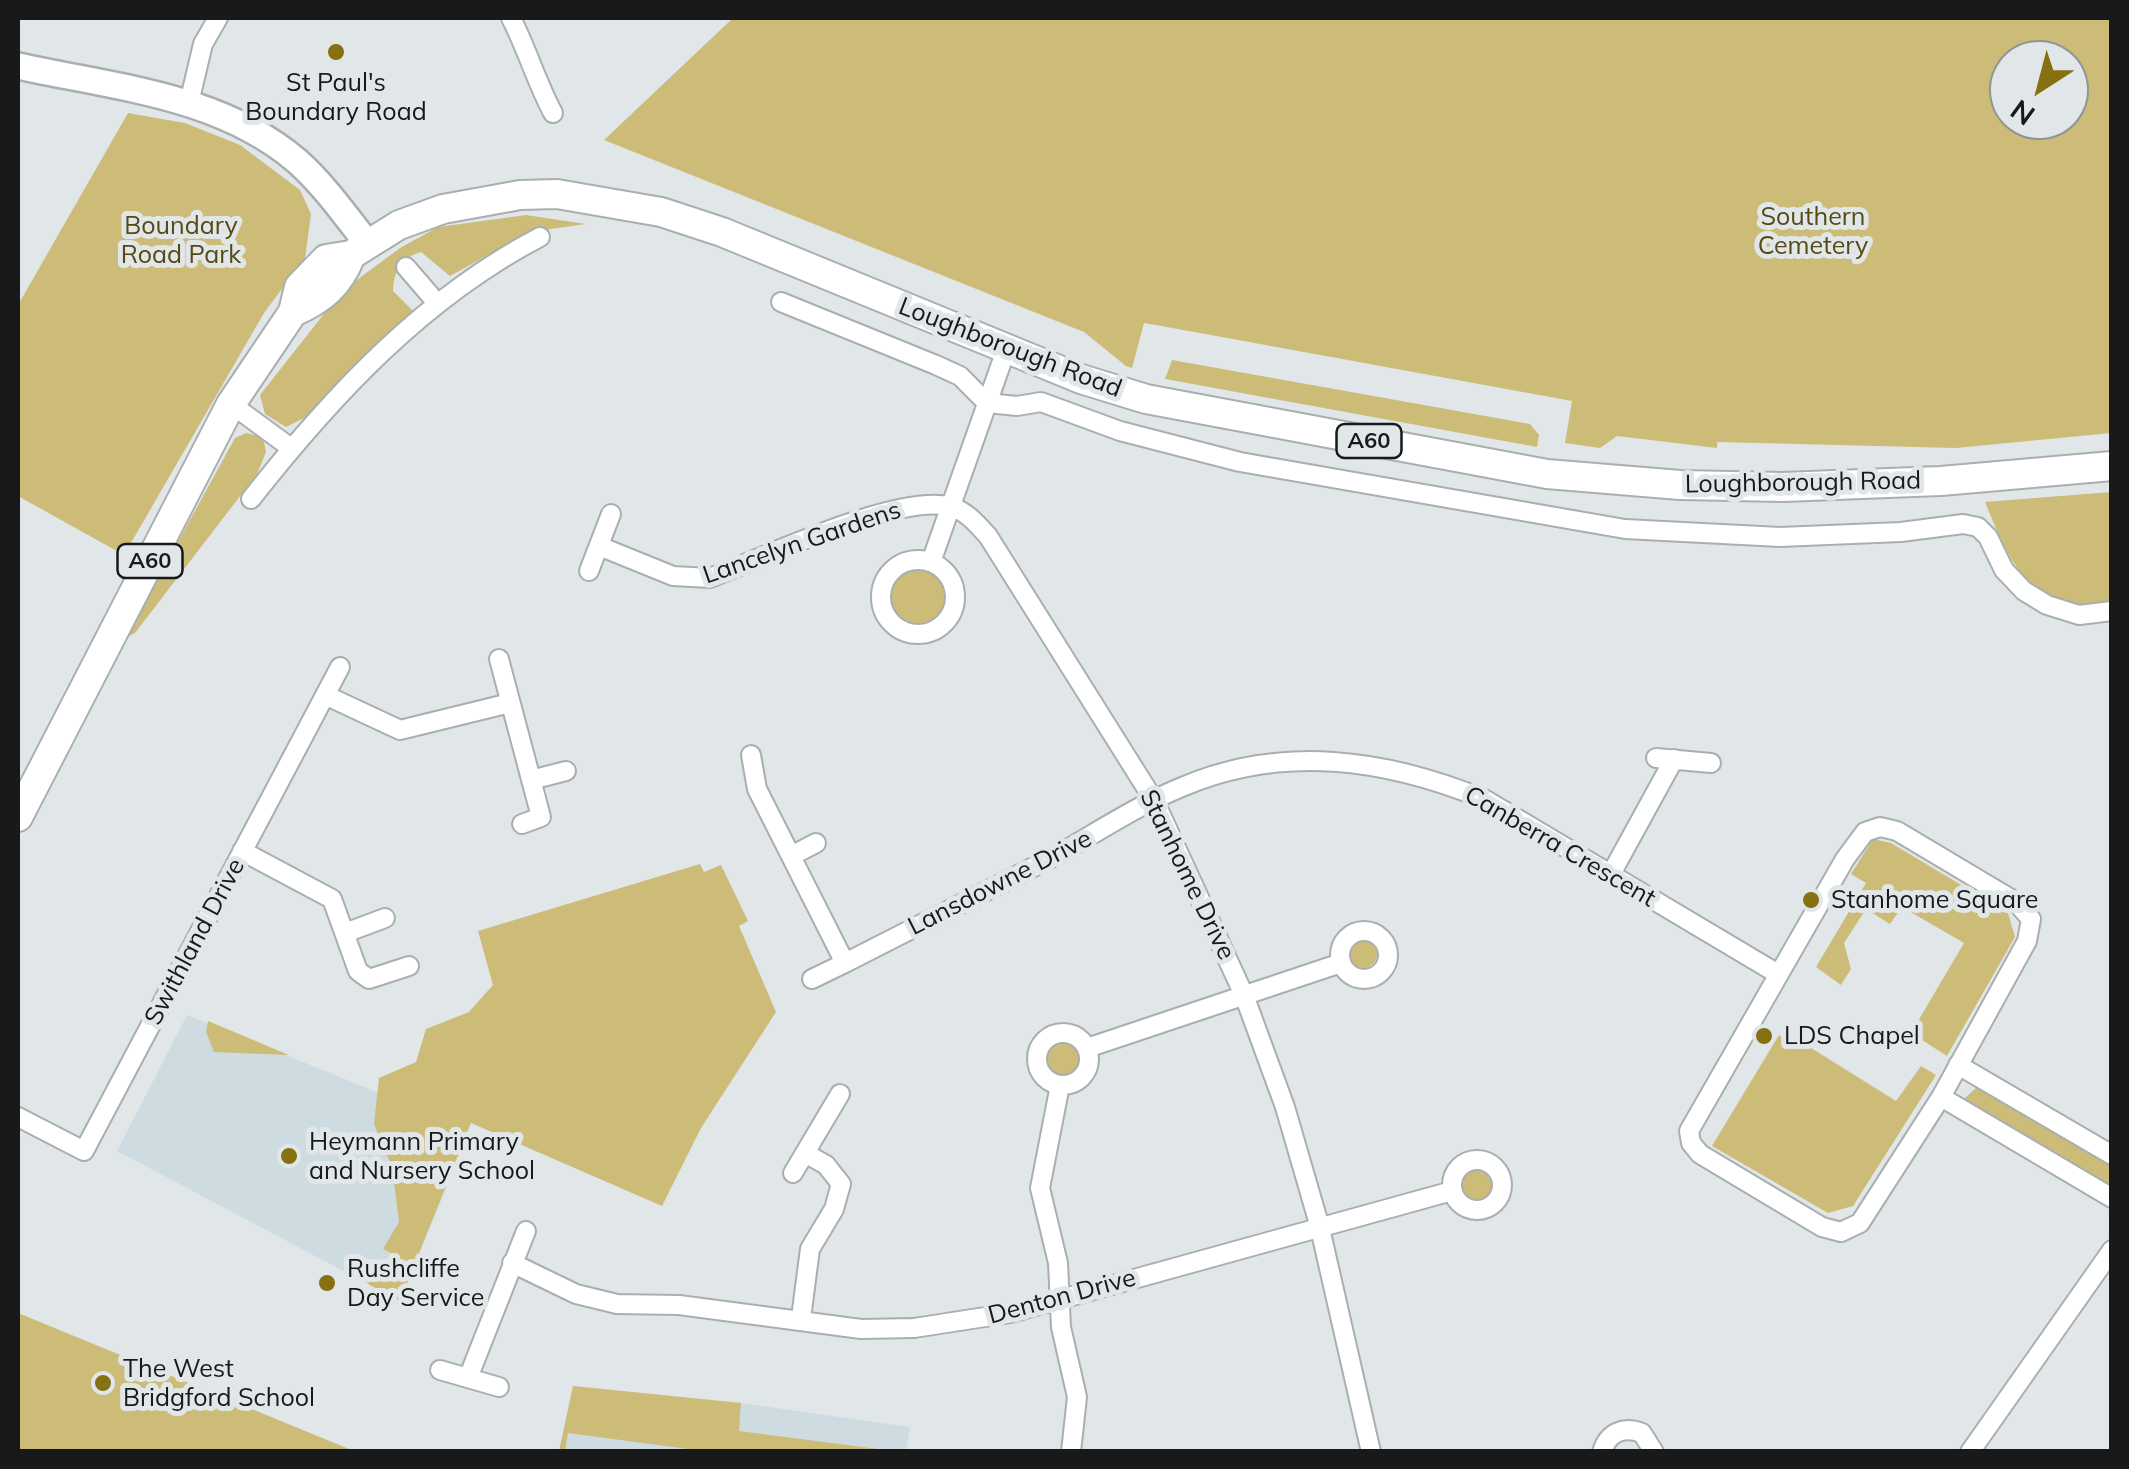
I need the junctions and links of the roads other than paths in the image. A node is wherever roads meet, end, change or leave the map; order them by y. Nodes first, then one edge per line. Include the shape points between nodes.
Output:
1 (218, 18) edge
2 (511, 18) edge
3 (18, 66) edge
4 (189, 103) junction
5 (553, 113) dead end
6 (540, 238) dead end
7 (359, 249) junction
8 (406, 267) dead end
9 (781, 302) dead end
10 (437, 303) junction
11 (1006, 350) junction
12 (987, 402) junction
13 (232, 404) junction
14 (291, 448) junction
15 (2112, 466) edge
16 (251, 499) dead end
17 (951, 506) junction
18 (611, 514) dead end
19 (599, 546) junction
20 (931, 562) junction
21 (590, 571) dead end
22 (2112, 611) edge
23 (499, 659) dead end
24 (340, 666) dead end
25 (325, 695) junction
26 (510, 703) junction
27 (751, 755) dead end
28 (1711, 764) dead end
29 (566, 771) dead end
30 (531, 780) junction
31 (1156, 802) junction
32 (18, 818) edge
33 (522, 824) dead end
34 (816, 843) dead end
35 (242, 851) junction
36 (792, 856) junction
37 (1610, 874) junction
38 (385, 918) dead end
39 (345, 933) junction
40 (845, 963) junction
41 (1341, 963) dead end
42 (409, 966) dead end
43 (1778, 974) junction
44 (812, 980) dead end
45 (1244, 996) junction
46 (1087, 1048) junction
47 (1958, 1065) junction
48 (1060, 1085) junction
49 (840, 1094) dead end
50 (1940, 1097) junction
51 (18, 1118) edge
52 (805, 1153) junction
53 (2112, 1154) edge
54 (793, 1173) dead end
55 (1452, 1190) dead end
56 (2112, 1198) edge
57 (1319, 1224) junction
58 (526, 1231) dead end
59 (2112, 1250) edge
60 (512, 1263) junction
61 (1060, 1299) junction
62 (801, 1318) junction
63 (440, 1370) dead end
64 (468, 1378) junction
65 (499, 1387) dead end
66 (1071, 1452) edge
67 (1371, 1452) edge
68 (1602, 1452) edge
69 (1654, 1452) edge
70 (1970, 1452) edge

1 - 4 street via 203,44
2 - 5 street
3 - 4 street
4 - 7 street via 241,122 280,148 316,181
6 - 10 street
7 - 11 main road, Loughborough Road / A60 via 443,209 557,194 661,212 722,232
7 - 13 main road, Loughborough Road / A60 via 326,260 299,287 293,312
8 - 10 street
9 - 12 street, Loughborough Road via 936,364
10 - 14 street
11 - 12 street
11 - 15 main road, Loughborough Road / A60 via 1146,399 1547,474 1783,487
12 - 17 street
12 - 22 street, Loughborough Road via 1042,402 1120,431 1240,462 1625,528 1780,537 1962,524 1978,527 2004,570 2046,605 2078,614
13 - 14 street
13 - 32 main road, Loughborough Road / A60
14 - 16 street
17 - 19 street, Lancelyn Gardens via 896,508 710,578 673,576
17 - 20 street
17 - 31 street, Stanhome Drive via 988,536
18 - 19 street
19 - 21 street
20 - 20 street via 907,560 887,575 880,598 899,629 923,634 952,613 950,577
23 - 26 street
24 - 25 street, Swithland Drive
25 - 26 street via 400,730
25 - 35 street, Swithland Drive
26 - 30 street
27 - 36 street via 757,789
28 - 37 street via 1665,758
29 - 30 street
30 - 33 street via 541,818
31 - 37 street, Canberra Crescent via 1181,787 1275,763 1379,764 1484,799
31 - 40 street, Lansdowne Drive
31 - 45 street, Stanhome Drive
34 - 36 street
35 - 39 street via 332,899
35 - 51 street, Swithland Drive via 84,1151
36 - 40 street
37 - 43 street, Canberra Crescent
38 - 39 street
39 - 42 street via 358,970 369,978
40 - 44 street, Lansdowne Drive
41 - 45 street
43 - 47 street via 1865,832 1897,832 2016,902 2030,919 2027,941
43 - 50 street via 1694,1118 1691,1143 1700,1154 1822,1227 1842,1232 1860,1223
45 - 46 street
45 - 57 street, Stanhome Drive
46 - 48 street via 1086,1071
46 - 48 street via 1066,1033 1042,1043 1039,1069
47 - 50 street
47 - 53 street
48 - 61 street via 1040,1188
49 - 52 street
50 - 56 street
52 - 54 street
52 - 62 street via 841,1184 810,1249
55 - 57 street, Denton Drive
57 - 61 street, Denton Drive
57 - 67 street, Stanhome Drive
58 - 60 street
59 - 70 street
60 - 62 street, Denton Drive via 576,1294 617,1304
60 - 64 street
61 - 62 street, Denton Drive via 960,1324 914,1328 861,1329
61 - 66 street via 1078,1397
63 - 64 street
64 - 65 street
68 - 69 street via 1608,1438 1624,1430 1642,1433

